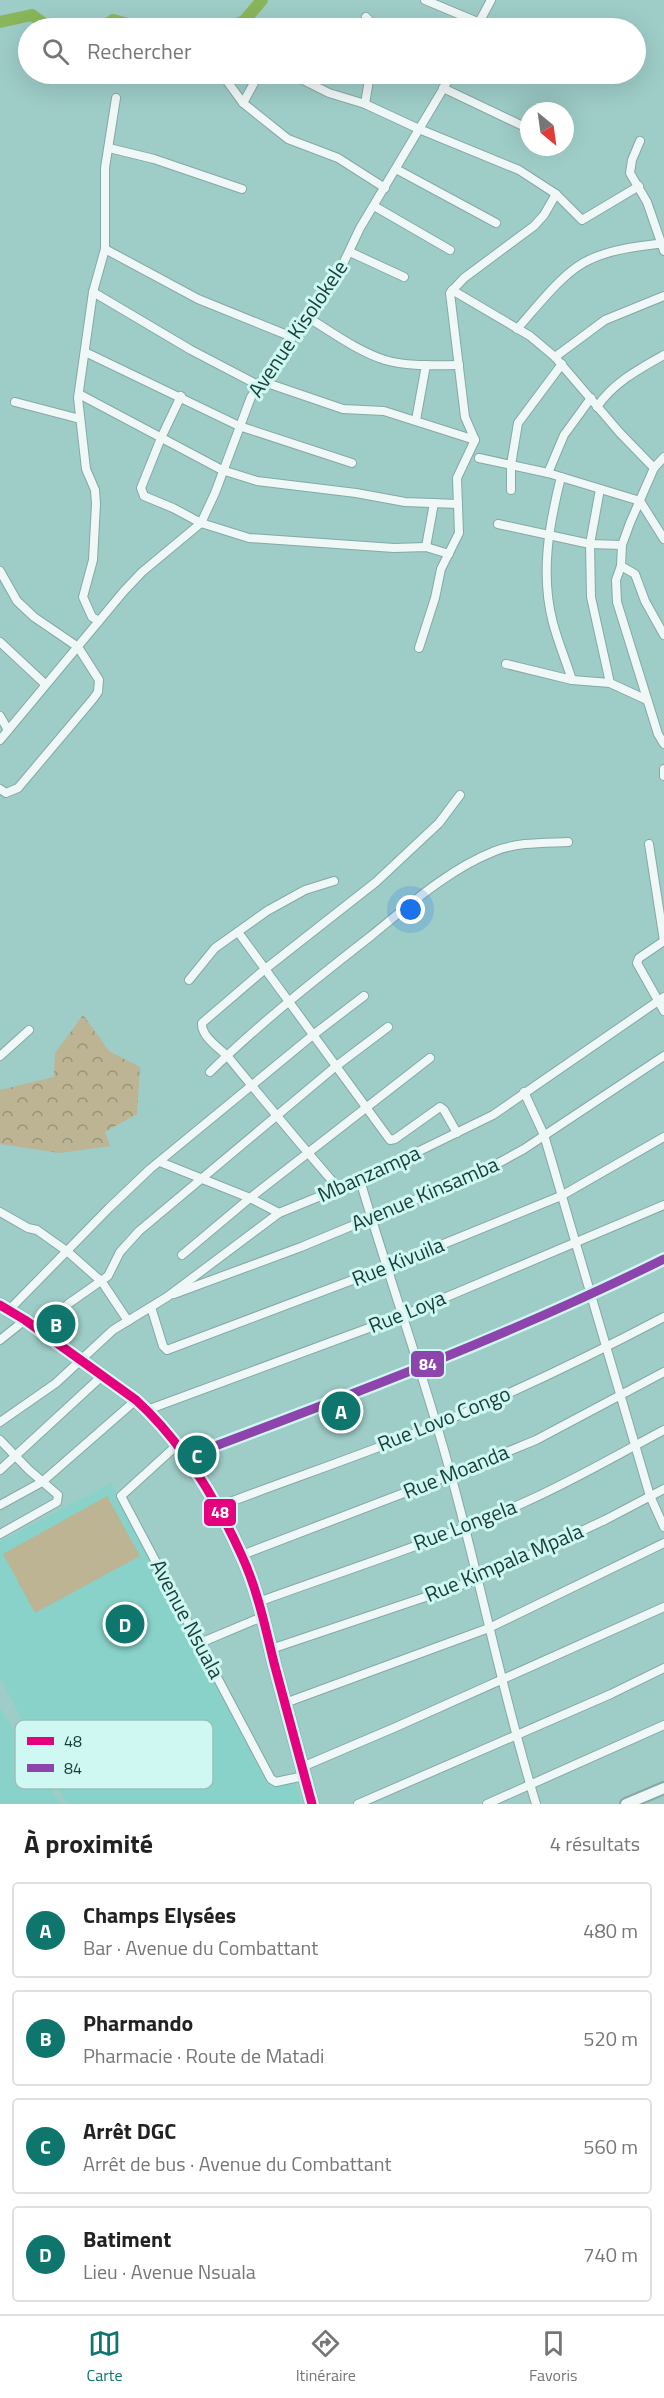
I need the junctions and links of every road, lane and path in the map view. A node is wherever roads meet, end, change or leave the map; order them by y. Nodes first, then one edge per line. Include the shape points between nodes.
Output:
1 (425, 0) edge
2 (491, 0) edge
3 (462, 18) edge
4 (482, 18) edge
5 (228, 84) edge
6 (253, 84) edge
7 (311, 84) edge
8 (368, 84) edge
9 (446, 84) edge
10 (443, 88) junction
11 (116, 98) dead end
12 (243, 103) junction
13 (365, 104) junction
14 (520, 125) edge
15 (419, 129) junction
16 (640, 141) dead end
17 (109, 147) junction
18 (396, 169) junction
19 (639, 186) junction
20 (385, 188) junction
21 (242, 189) dead end
22 (556, 194) junction
23 (374, 207) junction
24 (496, 223) dead end
25 (663, 246) edge
26 (105, 249) junction
27 (450, 250) dead end
28 (350, 252) junction
29 (404, 277) dead end
30 (452, 290) junction
31 (93, 292) junction
32 (664, 296) edge
33 (307, 317) junction
34 (517, 329) junction
35 (292, 337) junction
36 (85, 352) junction
37 (664, 356) edge
38 (555, 357) junction
39 (562, 364) junction
40 (426, 365) junction
41 (459, 365) junction
42 (259, 383) junction
43 (79, 394) junction
44 (181, 396) junction
45 (591, 398) junction
46 (15, 402) dead end
47 (597, 407) junction
48 (80, 419) junction
49 (416, 420) junction
50 (239, 426) junction
51 (161, 438) junction
52 (475, 440) junction
53 (664, 457) edge
54 (479, 458) dead end
55 (352, 463) dead end
56 (511, 465) junction
57 (654, 468) junction
58 (222, 470) junction
59 (548, 473) junction
60 (561, 477) junction
61 (600, 489) junction
62 (511, 490) dead end
63 (640, 501) junction
64 (434, 503) junction
65 (458, 504) junction
66 (201, 523) junction
67 (498, 524) dead end
68 (548, 536) junction
69 (664, 539) edge
70 (590, 544) junction
71 (622, 545) junction
72 (426, 547) junction
73 (449, 554) junction
74 (621, 566) junction
75 (0, 571) edge
76 (99, 621) junction
77 (664, 635) edge
78 (0, 642) edge
79 (78, 647) junction
80 (419, 648) dead end
81 (506, 664) dead end
82 (572, 680) junction
83 (610, 683) junction
84 (45, 684) junction
85 (647, 700) junction
86 (0, 716) edge
87 (8, 730) junction
88 (0, 740) edge
89 (664, 744) edge
90 (664, 769) edge
91 (664, 776) edge
92 (0, 789) edge
93 (460, 795) dead end
94 (568, 842) dead end
95 (648, 844) dead end
96 (334, 881) dead end
97 (238, 932) junction
98 (664, 941) edge
99 (264, 970) junction
100 (189, 980) dead end
101 (364, 996) dead end
102 (661, 999) edge
103 (289, 1002) junction
104 (664, 1011) edge
105 (388, 1028) dead end
106 (28, 1030) dead end
107 (313, 1035) junction
108 (0, 1056) edge
109 (227, 1056) junction
110 (664, 1056) edge
111 (430, 1058) dead end
112 (335, 1067) junction
113 (210, 1072) dead end
114 (252, 1087) junction
115 (524, 1092) junction
116 (365, 1107) junction
117 (277, 1118) junction
118 (457, 1133) junction
119 (544, 1135) junction
120 (664, 1137) edge
121 (309, 1154) junction
122 (160, 1162) junction
123 (203, 1179) junction
124 (360, 1180) junction
125 (339, 1189) junction
126 (561, 1196) junction
127 (250, 1198) junction
128 (664, 1205) edge
129 (0, 1212) edge
130 (279, 1213) junction
131 (371, 1218) junction
132 (576, 1242) junction
133 (68, 1252) junction
134 (182, 1255) dead end
135 (664, 1259) edge
136 (387, 1267) junction
137 (102, 1282) junction
138 (590, 1296) junction
139 (167, 1297) junction
140 (68, 1304) dead end
141 (151, 1307) junction
142 (6, 1309) edge
143 (404, 1315) junction
144 (664, 1317) edge
145 (25, 1320) junction
146 (128, 1321) junction
147 (0, 1340) edge
148 (606, 1347) junction
149 (80, 1359) junction
150 (419, 1369) junction
151 (664, 1372) edge
152 (102, 1376) junction
153 (621, 1395) junction
154 (136, 1400) junction
155 (147, 1410) junction
156 (0, 1422) edge
157 (436, 1425) junction
158 (664, 1430) edge
159 (0, 1440) edge
160 (636, 1445) junction
161 (176, 1446) junction
162 (15, 1456) junction
163 (186, 1457) junction
164 (0, 1470) edge
165 (451, 1475) junction
166 (42, 1482) junction
167 (664, 1489) edge
168 (650, 1497) junction
169 (0, 1505) edge
170 (217, 1507) junction
171 (464, 1527) junction
172 (664, 1527) edge
173 (0, 1534) edge
174 (664, 1543) edge
175 (242, 1555) junction
176 (476, 1580) junction
177 (258, 1602) junction
178 (664, 1607) edge
179 (262, 1617) junction
180 (489, 1628) junction
181 (200, 1643) junction
182 (271, 1649) junction
183 (664, 1668) edge
184 (503, 1679) junction
185 (285, 1703) junction
186 (664, 1725) edge
187 (516, 1736) junction
188 (303, 1771) junction
189 (530, 1785) junction
190 (664, 1788) edge
191 (645, 1800) edge
192 (312, 1804) edge
193 (358, 1804) edge
194 (487, 1804) edge
195 (536, 1804) edge
196 (626, 1804) edge

1 - 3 street
2 - 4 street
5 - 12 street
6 - 12 street
7 - 13 street
8 - 13 street
9 - 10 street, Avenue Kisolokele
10 - 14 street
10 - 15 street, Avenue Kisolokele
11 - 17 street
12 - 20 street via 288,139 338,158
13 - 15 street
15 - 18 street, Avenue Kisolokele
15 - 22 street via 519,170
16 - 19 street via 630,168
17 - 21 street
17 - 26 street via 105,168
18 - 20 street, Avenue Kisolokele
18 - 24 street
19 - 22 street via 582,220
19 - 25 street
20 - 23 street, Avenue Kisolokele
22 - 30 street via 534,226
23 - 27 street
23 - 28 street, Avenue Kisolokele
25 - 34 street via 630,248 590,259 560,283
26 - 31 street
26 - 35 street via 198,299
28 - 29 street
28 - 33 street, Avenue Kisolokele
30 - 34 street
30 - 41 street via 449,298
31 - 36 street
31 - 42 street via 191,350
32 - 38 street via 605,320
33 - 35 street, Avenue Kisolokele
33 - 40 street via 377,357
34 - 38 street
35 - 42 street, Avenue Kisolokele
36 - 43 street
36 - 44 street
37 - 47 street via 627,377
38 - 39 street
39 - 45 street
39 - 56 street via 518,423
40 - 41 street
40 - 49 street
41 - 52 street via 465,417
42 - 49 street via 344,409 384,411
42 - 50 street, Avenue Kisolokele
43 - 48 street
43 - 51 street
44 - 50 street
44 - 51 street
45 - 47 street
45 - 59 street via 564,435
46 - 48 street
47 - 57 street
48 - 76 street via 86,469 96,504 93,560 83,597 92,617
49 - 52 street
50 - 55 street
50 - 58 street, Avenue Kisolokele
51 - 58 street
51 - 66 street via 141,494
52 - 65 street via 457,478
53 - 57 street
54 - 56 street
56 - 59 street
56 - 62 street
57 - 63 street
58 - 64 street via 274,484
58 - 66 street, Avenue Kisolokele
59 - 60 street
60 - 61 street
60 - 68 street
61 - 63 street
61 - 70 street
63 - 69 street
63 - 71 street
64 - 65 street
64 - 72 street
65 - 73 street via 459,532
66 - 72 street via 267,540
66 - 76 street, Avenue Kisolokele via 142,572
67 - 68 street
68 - 70 street
68 - 82 street via 546,560 553,623
70 - 71 street
70 - 83 street via 591,597
71 - 74 street
72 - 73 street
73 - 80 street via 441,569
74 - 77 street via 635,574
74 - 85 street via 616,580 617,602
75 - 79 street via 17,600 34,617
76 - 79 street, Avenue Kisolokele
78 - 84 street
79 - 84 street, Avenue Kisolokele
79 - 92 street via 99,680 98,692 18,788 6,793
81 - 82 street
82 - 83 street
83 - 85 street
84 - 87 street, Avenue Kisolokele
85 - 89 street
86 - 87 street
87 - 88 street, Avenue Kisolokele
90 - 91 street
93 - 99 street via 439,823 376,882
94 - 103 street via 517,845 476,860 411,904
95 - 98 street
96 - 97 street via 291,897
97 - 99 street
97 - 100 street via 215,948
98 - 102 street via 637,963
99 - 103 street
99 - 109 street via 202,1023 205,1034
101 - 107 street
102 - 104 street
102 - 115 street, Mbanzampa
103 - 107 street
103 - 109 street
105 - 112 street
106 - 108 street
107 - 112 street
107 - 114 street
109 - 113 street
109 - 114 street
110 - 119 street, Avenue Kinsamba
111 - 116 street
112 - 116 street
112 - 117 street
114 - 117 street
114 - 122 street
115 - 118 street, Mbanzampa via 493,1115
115 - 119 street
116 - 118 street via 390,1140 440,1107
116 - 121 street
117 - 121 street
117 - 123 street
118 - 124 street, Mbanzampa
119 - 126 street
119 - 131 street, Avenue Kinsamba via 484,1171
120 - 126 street, Rue Kivuila
121 - 125 street
121 - 127 street
122 - 123 street
122 - 133 street
123 - 127 street
123 - 137 street via 129,1241
124 - 125 street, Mbanzampa
124 - 131 street
125 - 130 street, Mbanzampa
126 - 132 street
126 - 136 street, Rue Kivuila
127 - 130 street
127 - 134 street
128 - 132 street, Rue Loya
129 - 133 street via 37,1230
130 - 139 street, Mbanzampa
131 - 136 street
131 - 139 street, Avenue Kinsamba
132 - 138 street
132 - 143 street, Rue Loya
133 - 137 street
133 - 142 street
135 - 138 street
136 - 141 street, Rue Kivuila via 168,1350 163,1347
136 - 143 street
137 - 140 street
137 - 146 street
138 - 148 street
138 - 150 street
139 - 141 street, Mbanzampa
141 - 146 street, Mbanzampa
142 - 145 main road
143 - 150 street
143 - 155 street, Rue Loya
144 - 148 street, Rue Lovo Congo
145 - 147 street
145 - 149 main road
146 - 149 street, Mbanzampa
148 - 153 street
148 - 157 street, Rue Lovo Congo
149 - 152 main road
149 - 156 street, Mbanzampa via 56,1383
150 - 157 street
150 - 163 street
151 - 153 street, Rue Moanda
152 - 154 main road
152 - 162 street
153 - 160 street
153 - 165 street, Rue Moanda via 536,1440
154 - 155 main road
154 - 166 street
155 - 161 main road
157 - 165 street
157 - 170 street, Rue Lovo Congo
158 - 160 street, Rue Longela
159 - 162 street
160 - 168 street
160 - 171 street, Rue Longela via 582,1475
161 - 163 main road
161 - 181 street, Avenue Nsuala via 121,1496
162 - 164 street
162 - 166 street
163 - 170 main road
165 - 171 street
165 - 175 street, Rue Moanda
166 - 169 street
166 - 173 street via 57,1495 57,1502
167 - 168 street, Rue Kimpala Mpala
168 - 172 street
168 - 176 street, Rue Kimpala Mpala
170 - 175 main road
171 - 176 street
171 - 177 street, Rue Longela
174 - 180 street
175 - 177 main road
176 - 180 street
176 - 182 street, Rue Kimpala Mpala
177 - 179 main road
178 - 184 street
179 - 181 street
179 - 182 main road
180 - 184 street
180 - 185 street
181 - 188 street, Avenue Nsuala via 271,1779 276,1782
182 - 185 main road
183 - 187 street
184 - 187 street
184 - 188 street
185 - 188 main road
186 - 189 street
187 - 189 street
187 - 193 street
188 - 192 main road
189 - 194 street
189 - 195 street
190 - 191 street
191 - 196 street

